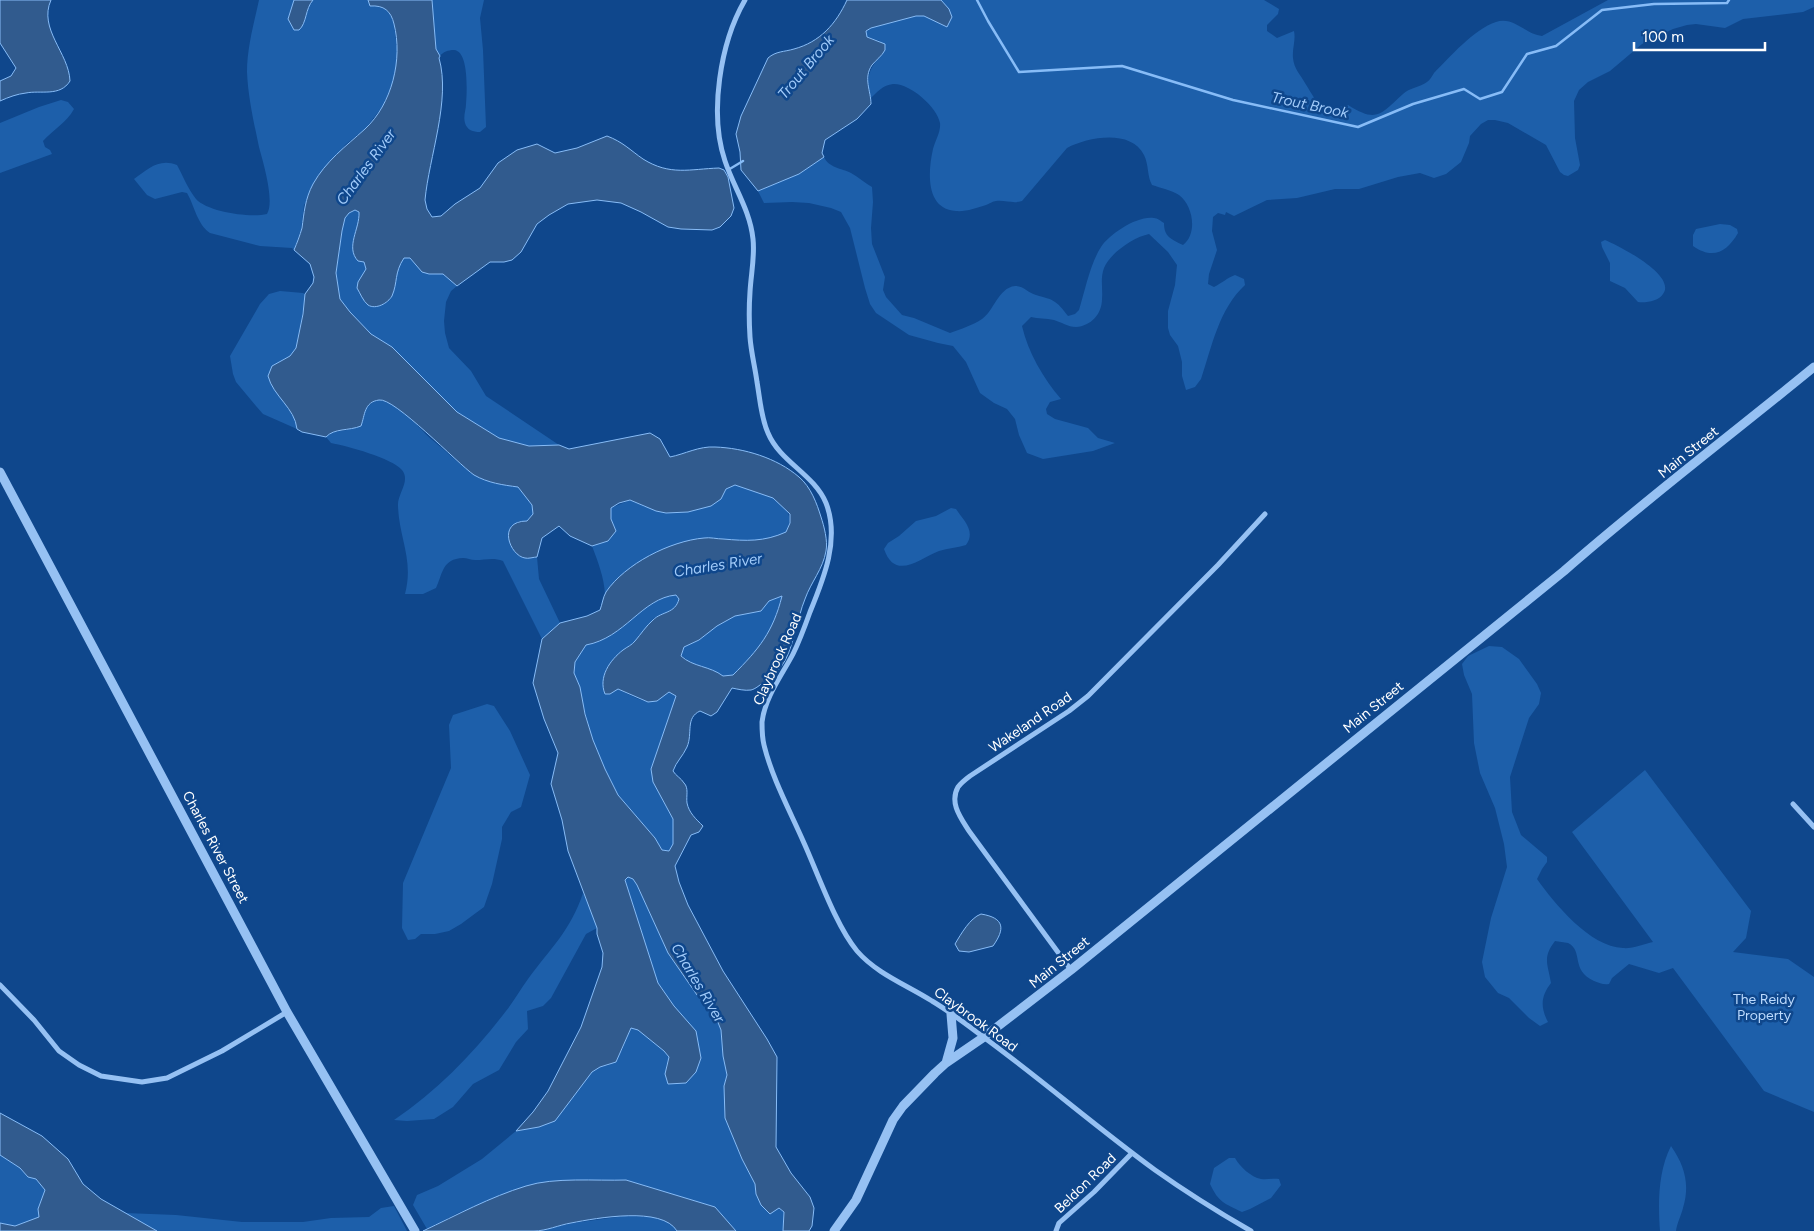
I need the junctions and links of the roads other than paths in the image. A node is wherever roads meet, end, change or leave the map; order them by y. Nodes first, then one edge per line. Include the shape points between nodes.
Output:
1 (744, 0) edge
2 (1814, 366) edge
3 (0, 472) edge
4 (1265, 514) dead end
5 (1793, 804) dead end
6 (1814, 827) edge
7 (1071, 970) junction
8 (0, 985) edge
9 (287, 1012) junction
10 (951, 1014) junction
11 (984, 1038) junction
12 (946, 1063) junction
13 (1132, 1153) junction
14 (413, 1227) edge
15 (834, 1231) edge
16 (1056, 1231) edge
17 (1251, 1231) edge

1 - 10 street, Claybrook Road via 731,27 722,69 718,116 727,165 745,206 754,245 750,338 760,403 768,434 782,455 821,494 832,535 819,591 796,648 768,700 762,726 763,741 778,784 834,911 856,950 884,973
2 - 7 street, Main Street
3 - 9 street, Charles River Street
4 - 7 street, Wakeland Road via 1088,696 970,776 958,788 957,811 969,831
5 - 6 street
7 - 11 street, Main Street
8 - 9 street via 59,1051 79,1065 102,1076 142,1082 167,1078 222,1051
9 - 14 street, Charles River Street
10 - 11 street, Claybrook Road
10 - 12 street via 953,1038
11 - 12 street, Main Street
11 - 13 street, Claybrook Road
12 - 15 street, Main Street via 914,1092 893,1120 856,1200
13 - 16 street, Beldon Road via 1059,1223
13 - 17 street, Claybrook Road via 1192,1196

